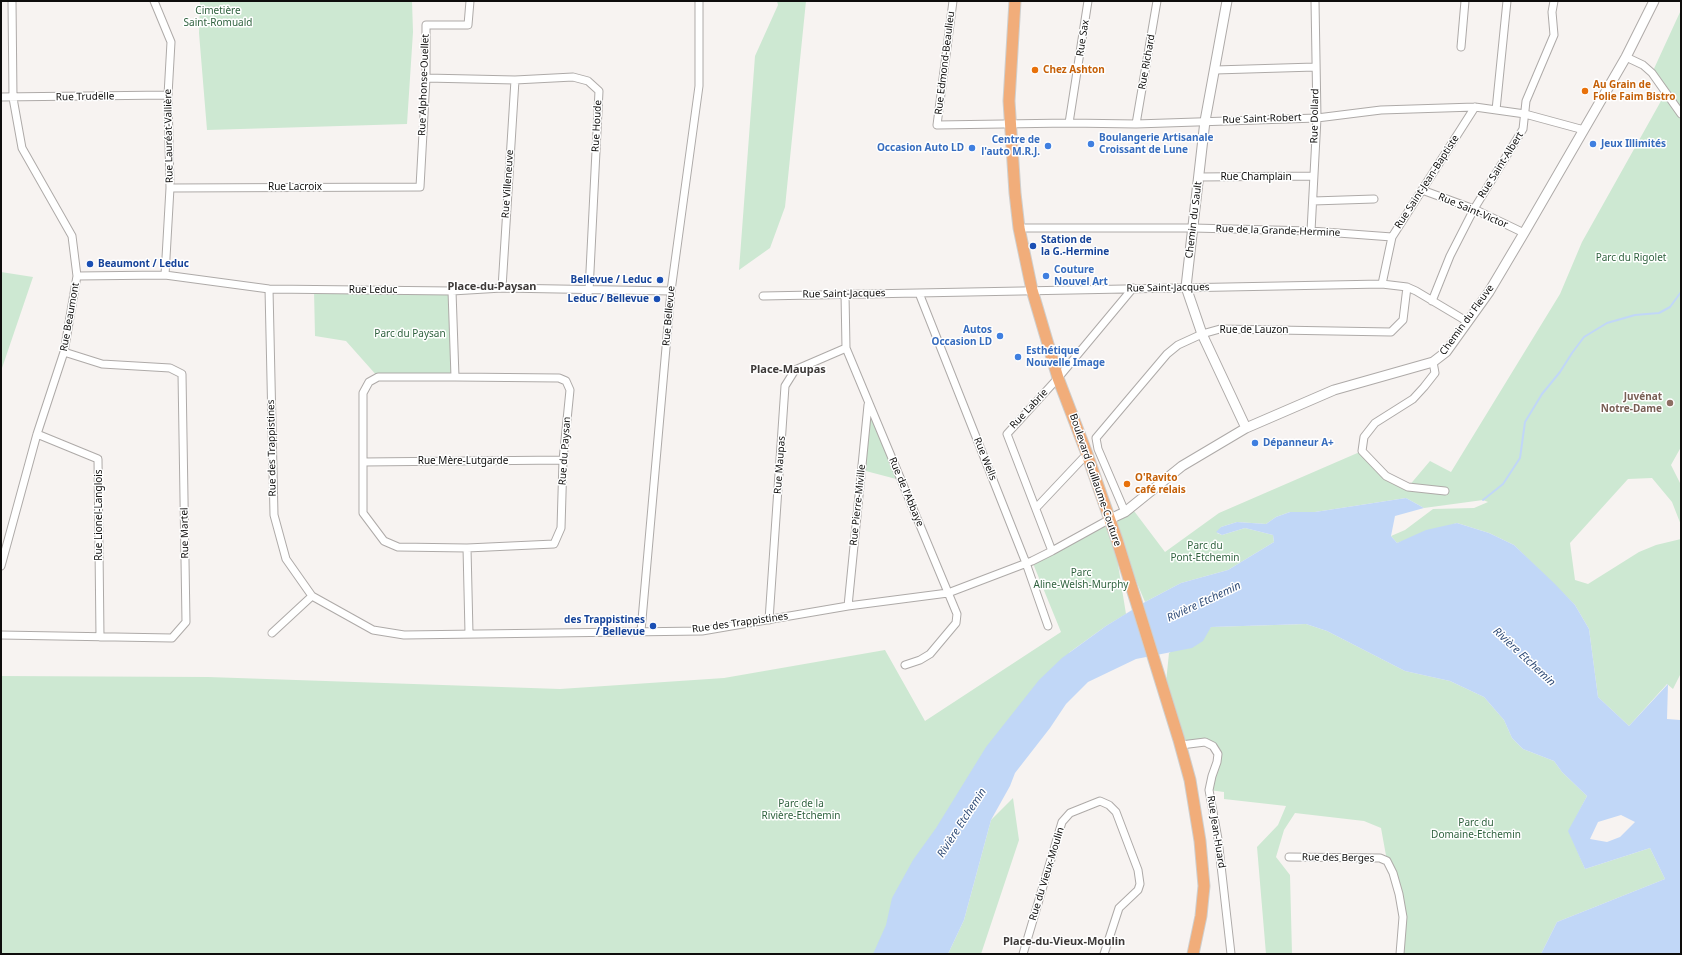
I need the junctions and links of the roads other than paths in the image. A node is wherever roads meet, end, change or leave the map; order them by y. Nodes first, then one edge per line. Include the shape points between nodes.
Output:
1 (12, 1) edge
2 (154, 1) edge
3 (470, 1) edge
4 (699, 1) edge
5 (953, 1) edge
6 (1015, 1) edge
7 (1088, 1) edge
8 (1157, 1) edge
9 (1227, 1) edge
10 (1315, 1) edge
11 (1465, 1) edge
12 (1507, 1) edge
13 (1554, 1) edge
14 (1653, 1) edge
15 (1461, 47) dead end
16 (1626, 57) junction
17 (1315, 67) junction
18 (1215, 70) junction
19 (426, 78) junction
20 (515, 80) junction
21 (168, 95) junction
22 (1, 97) edge
23 (13, 98) junction
24 (1475, 107) junction
25 (1496, 110) junction
26 (1525, 114) junction
27 (1681, 114) edge
28 (1316, 118) junction
29 (1205, 121) junction
30 (1069, 123) junction
31 (1136, 124) junction
32 (937, 125) joint
33 (1010, 125) junction
34 (1584, 130) junction
35 (1313, 176) junction
36 (1199, 177) junction
37 (420, 187) joint
38 (170, 188) junction
39 (1422, 190) junction
40 (1374, 199) dead end
41 (1312, 202) junction
42 (1474, 209) junction
43 (1019, 228) junction
44 (1193, 228) junction
45 (1311, 231) junction
46 (1524, 233) junction
47 (1392, 237) junction
48 (165, 275) junction
49 (77, 276) junction
50 (1382, 284) junction
51 (1186, 287) junction
52 (1407, 287) junction
53 (502, 288) junction
54 (1133, 288) junction
55 (269, 289) junction
56 (1032, 290) junction
57 (452, 291) junction
58 (589, 291) junction
59 (670, 291) junction
60 (919, 293) junction
61 (845, 294) junction
62 (763, 296) dead end
63 (1432, 301) junction
64 (1468, 322) junction
65 (1202, 334) junction
66 (846, 348) junction
67 (64, 352) junction
68 (1433, 362) junction
69 (455, 377) junction
70 (1058, 378) junction
71 (868, 403) junction
72 (1246, 428) junction
73 (38, 434) junction
74 (1087, 454) junction
75 (563, 460) junction
76 (364, 462) junction
77 (1445, 491) dead end
78 (1036, 508) junction
79 (1125, 512) junction
80 (1110, 519) junction
81 (467, 548) junction
82 (1052, 552) junction
83 (1026, 563) junction
84 (1, 566) edge
85 (948, 593) junction
86 (312, 596) junction
87 (848, 606) junction
88 (769, 620) junction
89 (1048, 626) dead end
90 (641, 632) junction
91 (272, 633) dead end
92 (469, 633) junction
93 (1, 635) edge
94 (100, 637) junction
95 (905, 665) dead end
96 (1181, 745) junction
97 (1289, 858) dead end
98 (1023, 954) edge
99 (1104, 954) edge
100 (1193, 954) edge
101 (1231, 954) edge
102 (1400, 954) edge

1 - 23 street, Rue Beaumont
2 - 21 street, Rue Lauréat-Vallière via 171,42
3 - 19 street, Rue Alphonse-Ouellet via 468,25 426,25
4 - 59 street, Rue Bellevue via 699,86
5 - 32 street, Rue Edmond-Beaulieu
6 - 33 main road, Boulevard Guillaume-Couture
7 - 30 street, Rue Sax
8 - 31 street, Rue Richard
9 - 18 street, Chemin du Sault
10 - 17 street, Rue Dollard
11 - 15 street
12 - 25 street
13 - 26 street, Rue Saint-Albert via 1554,35 1526,101
14 - 16 street, Chemin du Fleuve
16 - 27 street via 1643,65 1652,73
16 - 34 street, Chemin du Fleuve
17 - 18 street
17 - 28 street, Rue Dollard
18 - 29 street, Chemin du Sault
19 - 20 street, Rue Houde
19 - 37 street, Rue Alphonse-Ouellet
20 - 53 street, Rue Villeneuve
20 - 58 street, Rue Houde via 573,77 588,81 599,91
21 - 23 street, Rue Trudelle
21 - 38 street, Rue Lauréat-Vallière
22 - 23 street, Rue Trudelle
23 - 49 street, Rue Beaumont via 22,148 72,236
24 - 25 street, Rue Saint-Robert
24 - 28 street, Rue Saint-Robert via 1381,110
24 - 39 street, Rue Saint-Jean-Baptiste
25 - 26 street, Rue Saint-Robert
26 - 34 street, Rue Saint-Robert
26 - 42 street, Rue Saint-Albert via 1523,129
28 - 29 street, Rue Saint-Robert
28 - 35 street, Rue Dollard
29 - 31 street, Rue Saint-Robert
29 - 36 street, Chemin du Sault
30 - 31 street, Rue Saint-Robert
30 - 33 street, Rue Saint-Robert
32 - 33 street, Rue Saint-Robert
33 - 43 main road, Boulevard Guillaume-Couture
34 - 46 street, Chemin du Fleuve
35 - 36 street, Rue Champlain
35 - 41 street, Rue Dollard
36 - 44 street, Chemin du Sault
37 - 38 street, Rue Lacroix
38 - 48 street, Rue Lauréat-Vallière
39 - 42 street, Rue Saint-Victor
39 - 47 street, Rue Saint-Jean-Baptiste
40 - 41 street
41 - 45 street, Rue Dollard
42 - 46 street, Rue Saint-Victor
42 - 63 street, Rue Saint-Albert via 1450,256
43 - 44 street, Rue de la Grande-Hermine
43 - 56 main road, Boulevard Guillaume-Couture
44 - 45 street, Rue de la Grande-Hermine
44 - 51 street, Chemin du Sault
45 - 47 street, Rue de la Grande-Hermine
46 - 64 street, Chemin du Fleuve
47 - 50 street, Rue Saint-Jean-Baptiste
48 - 49 street, Rue Leduc
48 - 55 street, Rue Leduc
49 - 67 street, Rue Beaumont
50 - 51 street, Rue Saint-Jacques
50 - 52 street, Rue Saint-Jacques
51 - 54 street, Rue Saint-Jacques
51 - 65 street, Chemin du Sault
52 - 63 street, Rue Saint-Jacques
52 - 65 street, Rue de Lauzon via 1403,320 1391,332 1220,329
53 - 57 street, Rue Leduc
53 - 58 street, Rue Leduc
54 - 56 street, Rue Saint-Jacques
54 - 70 street, Rue Labrie
55 - 57 street, Rue Leduc
55 - 86 street, Rue des Trappistines via 274,515 286,559
56 - 60 street, Rue Saint-Jacques
56 - 70 main road, Boulevard Guillaume-Couture
57 - 69 street
58 - 59 street, Rue Leduc
59 - 90 street, Rue Bellevue
60 - 61 street, Rue Saint-Jacques
60 - 83 street, Rue Wells
61 - 62 street, Rue Saint-Jacques
61 - 66 street, Rue de l'Abbaye
63 - 64 street, Rue Saint-Jacques
64 - 68 street, Chemin du Fleuve via 1446,352
65 - 72 street, Chemin du Sault
65 - 79 street, Rue de Lauzon via 1178,345 1167,354 1096,438 1098,449
66 - 71 street, Rue de l'Abbaye
66 - 88 street, Rue Maupas via 795,370 785,386
67 - 73 street, Rue Beaumont
67 - 94 street, Rue Martel via 102,364 170,368 182,374 186,622 172,638
68 - 72 street, Chemin du Fleuve via 1334,390
68 - 77 street via 1434,374 1413,399 1375,423 1364,437 1362,451 1386,476 1408,487
69 - 75 street, Rue du Paysan via 559,378 566,381 570,390
69 - 76 street, Rue du Paysan via 378,377 369,382 363,393
70 - 74 main road, Boulevard Guillaume-Couture
70 - 78 street, Rue Labrie via 1007,434
71 - 85 street, Rue de l'Abbaye
71 - 87 street, Rue Pierre-Miville
72 - 79 street, Chemin du Fleuve via 1182,466
73 - 84 street, Rue Beaumont
73 - 94 street, Rue Lionel-Langlois via 98,459
74 - 78 street
74 - 80 main road, Boulevard Guillaume-Couture
75 - 76 street, Rue Mère-Lutgarde
75 - 81 street, Rue du Paysan via 561,528 554,544
76 - 81 street, Rue du Paysan via 363,513 384,540 398,546
78 - 82 street, Rue Labrie
79 - 80 street, Chemin du Fleuve
80 - 82 street, Rue des Trappistines
80 - 96 main road, Boulevard Guillaume-Couture
81 - 92 street
82 - 83 street, Rue des Trappistines
83 - 85 street, Rue des Trappistines
83 - 89 street, Rue Wells
85 - 87 street, Rue des Trappistines
85 - 95 street, Rue de l'Abbaye via 957,614 956,623 930,654
86 - 91 street
86 - 92 street, Rue des Trappistines via 374,630 404,635
87 - 88 street, Rue des Trappistines
88 - 90 street, Rue des Trappistines via 702,630
90 - 92 street, Rue des Trappistines
93 - 94 street, Rue Martel
96 - 100 main road, Boulevard Guillaume-Couture via 1195,810 1204,886
96 - 101 street, Rue Jean-Huard via 1205,742 1214,746 1218,754 1209,790
97 - 102 street, Rue des Berges via 1380,858 1387,861 1391,866 1403,917
98 - 99 street, Rue du Vieux-Moulin via 1062,822 1070,813 1100,802 1109,805 1116,812 1138,870 1140,884 1138,890 1119,908

